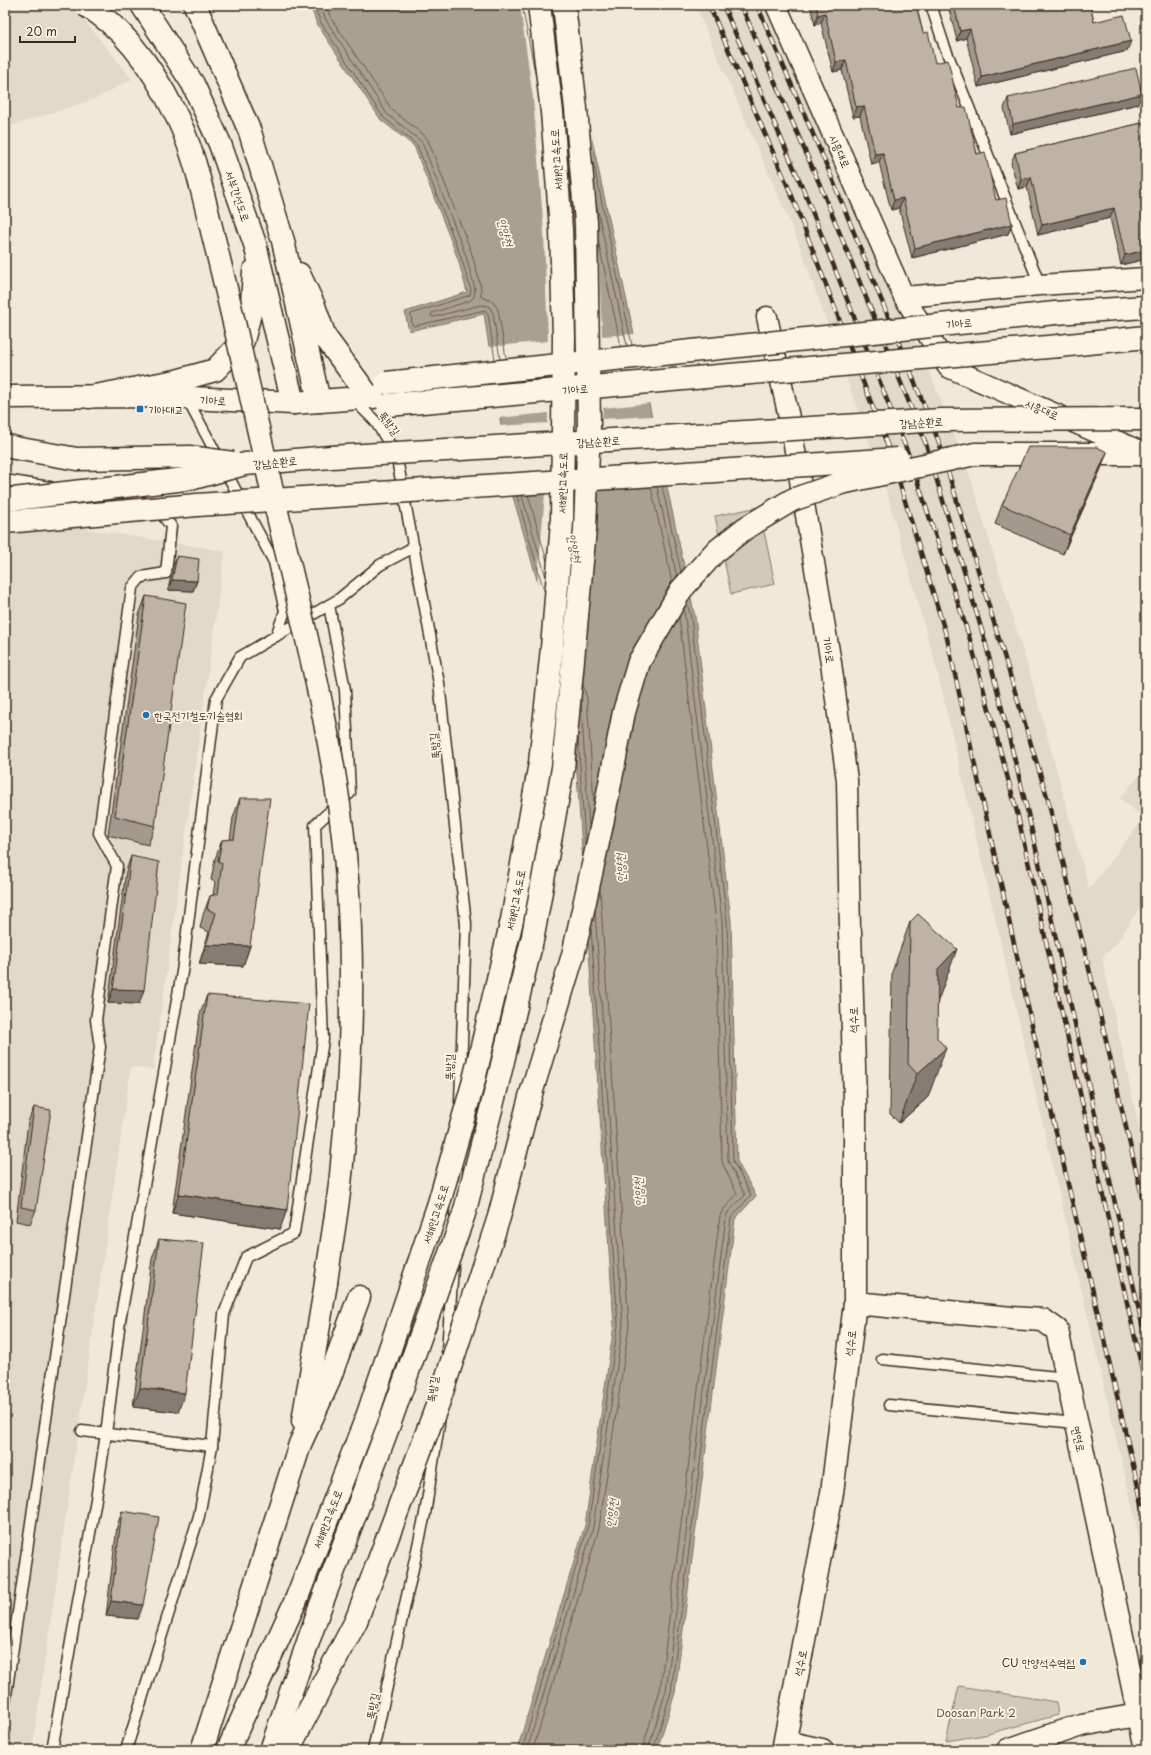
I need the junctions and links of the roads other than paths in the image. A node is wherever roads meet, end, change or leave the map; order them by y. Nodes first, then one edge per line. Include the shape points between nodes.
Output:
1 (85, 5) edge
2 (142, 5) edge
3 (194, 5) edge
4 (539, 5) edge
5 (564, 5) edge
6 (776, 5) edge
7 (931, 5) edge
8 (283, 241) junction
9 (255, 244) junction
10 (1146, 278) edge
11 (1040, 285) junction
12 (904, 297) junction
13 (1146, 307) edge
14 (767, 317) dead end
15 (1146, 337) edge
16 (374, 396) junction
17 (5, 397) edge
18 (89, 397) junction
19 (187, 399) junction
20 (319, 401) junction
21 (293, 403) junction
22 (1146, 419) edge
23 (5, 445) edge
24 (975, 454) junction
25 (1146, 454) edge
26 (245, 464) junction
27 (5, 480) edge
28 (5, 500) edge
29 (5, 522) edge
30 (414, 547) junction
31 (329, 605) junction
32 (276, 636) junction
33 (850, 931) joint
34 (359, 1298) dead end
35 (855, 1303) junction
36 (882, 1359) dead end
37 (1067, 1378) junction
38 (889, 1405) dead end
39 (1076, 1423) junction
40 (82, 1431) dead end
41 (106, 1434) junction
42 (300, 1444) junction
43 (212, 1446) junction
44 (5, 1702) edge
45 (1138, 1714) junction
46 (784, 1746) edge
47 (1146, 1749) edge
48 (52, 1750) edge
49 (126, 1750) edge
50 (202, 1750) edge
51 (228, 1750) edge
52 (271, 1750) edge
53 (288, 1750) edge
54 (373, 1750) edge
55 (822, 1750) edge
56 (1008, 1750) edge

1 - 42 main road, bridge via 100,14 119,32 154,77 175,113 195,163 235,321 332,758 345,856 350,942 350,1016 342,1165
2 - 9 main road, 서부간선도로 via 193,84 220,144
3 - 8 main road via 250,132
4 - 51 main road, 서해안고속도로, bridge via 553,119 560,228 564,336 562,522 540,762 512,920 473,1084 439,1203 368,1414 296,1600
5 - 52 main road, bridge via 586,223 589,425 585,528 563,768 533,936 464,1214 390,1422 319,1610
6 - 12 street, 시흥대로
7 - 11 lane via 944,45
8 - 16 main road via 314,306 325,337
8 - 20 main road
9 - 18 main road via 252,305 243,341 215,370 176,381
9 - 21 main road, 서부간선도로
10 - 11 street
11 - 12 street
12 - 25 street, 시흥대로 via 948,367
13 - 16 main road, 기아로, bridge via 1055,313
14 - 33 street, 기아로 via 794,441 831,663 847,780
15 - 16 main road, 기아로, bridge via 1059,346
16 - 20 main road, 기아로
16 - 30 lane, 뚝방길 via 375,421 396,454
17 - 18 main road, 기아로
18 - 19 main road, 기아로 via 150,396
19 - 21 main road, 기아로
19 - 32 lane via 274,562 285,611
20 - 21 main road, 기아로
22 - 26 main road, 강남순환로, bridge via 941,420
23 - 26 main road, bridge via 77,459 189,458
24 - 25 main road
24 - 29 main road, bridge via 197,505
24 - 53 main road, bridge via 841,483 792,500 744,529 714,553 681,590 639,662 624,712 573,955 530,1096 499,1217 440,1398 356,1621
26 - 28 main road, 강남순환로, bridge via 194,478
27 - 44 lane via 141,501 160,512 171,526 166,573 141,577 132,588 99,833 117,866 96,1020 100,1047
30 - 31 lane via 380,565
30 - 54 lane, 뚝방길 via 439,683 466,924 454,1249 445,1381 425,1514
31 - 32 lane
31 - 43 lane via 345,690 350,793 315,825 323,1040 294,1233 246,1257 224,1314
32 - 41 lane via 240,657 216,699 182,972 120,1321
33 - 35 main road, 석수로 via 855,1102
34 - 42 main road via 327,1385
35 - 37 main road, 연현로 via 1043,1320 1057,1330
35 - 46 main road, 석수로 via 832,1493
36 - 37 lane
37 - 39 main road, 연현로
38 - 39 lane
39 - 45 main road, 연현로 via 1135,1670
40 - 41 lane
41 - 43 lane
41 - 48 lane
42 - 50 main road
43 - 49 lane via 199,1516
45 - 47 main road, 연현로
45 - 56 main road via 1081,1725
46 - 55 main road

